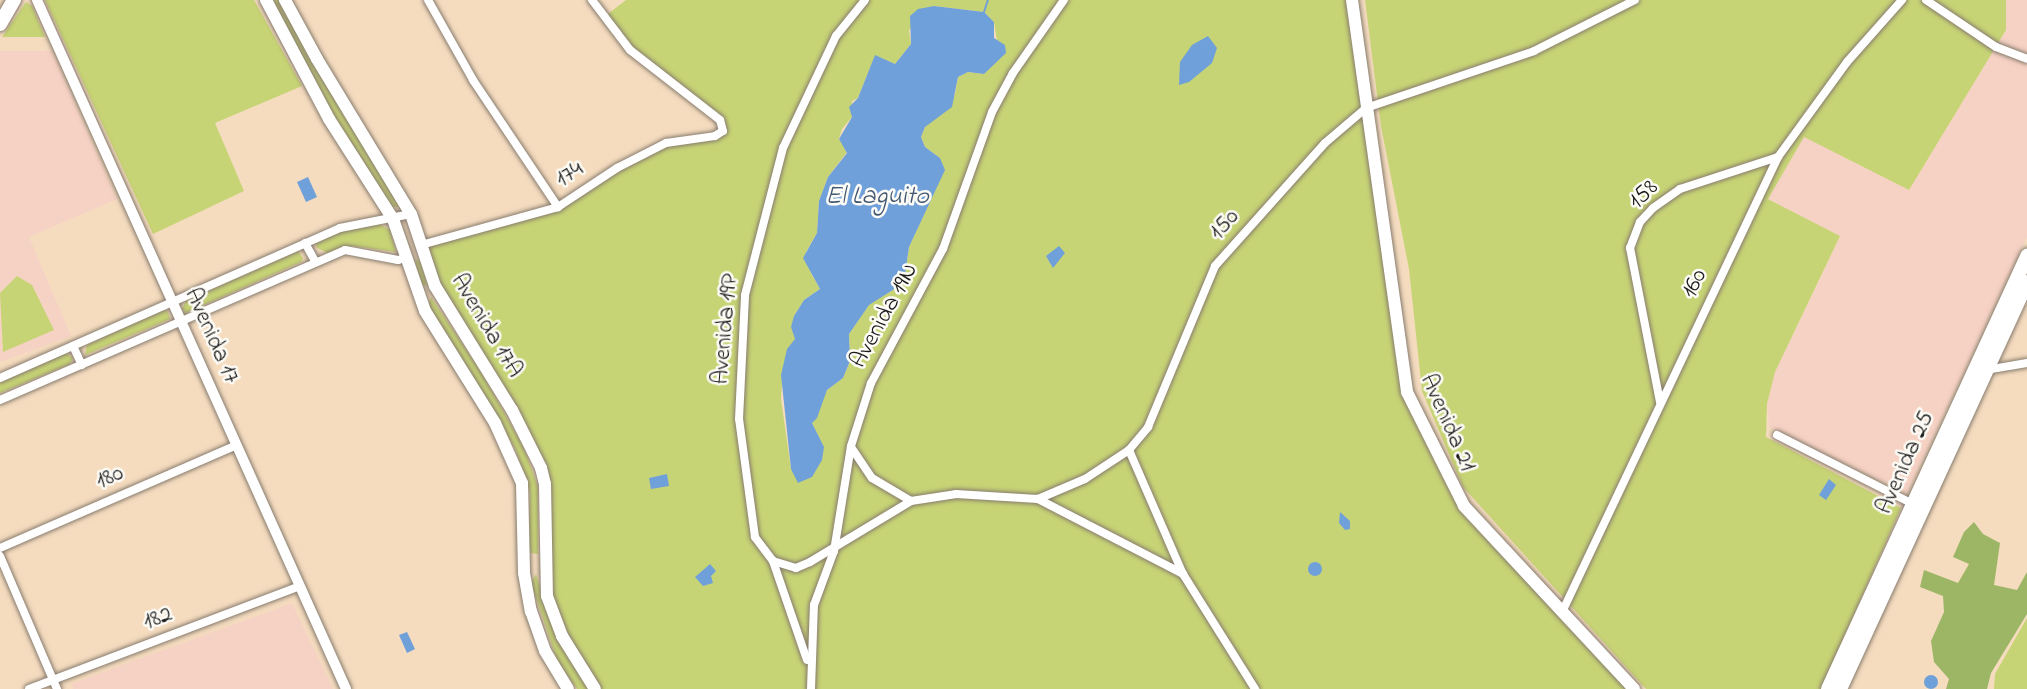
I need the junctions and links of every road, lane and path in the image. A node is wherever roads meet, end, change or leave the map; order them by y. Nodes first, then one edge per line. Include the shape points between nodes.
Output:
1 (14, 0) edge
2 (37, 0) edge
3 (266, 0) edge
4 (285, 0) edge
5 (428, 0) edge
6 (592, 0) edge
7 (865, 0) edge
8 (1064, 0) edge
9 (1352, 0) edge
10 (1635, 0) edge
11 (1902, 0) edge
12 (1926, 0) edge
13 (0, 24) edge
14 (2027, 59) edge
15 (1366, 108) junction
16 (1778, 157) junction
17 (558, 207) junction
18 (411, 214) junction
19 (393, 219) junction
20 (305, 243) junction
21 (421, 245) junction
22 (2027, 256) edge
23 (405, 258) junction
24 (315, 261) junction
25 (2027, 282) edge
26 (435, 286) junction
27 (419, 293) junction
28 (172, 302) junction
29 (181, 321) junction
30 (73, 346) junction
31 (2027, 363) edge
32 (82, 365) junction
33 (1986, 370) junction
34 (0, 378) edge
35 (0, 400) edge
36 (1660, 403) junction
37 (1777, 435) dead end
38 (237, 445) junction
39 (851, 446) junction
40 (1129, 450) junction
41 (1038, 499) junction
42 (911, 501) junction
43 (1913, 504) junction
44 (0, 548) edge
45 (834, 551) junction
46 (0, 556) edge
47 (773, 561) junction
48 (545, 564) junction
49 (524, 567) junction
50 (1183, 574) junction
51 (300, 586) junction
52 (1563, 610) junction
53 (811, 674) junction
54 (53, 680) junction
55 (29, 689) edge
56 (57, 689) edge
57 (346, 689) edge
58 (568, 689) edge
59 (595, 689) edge
60 (811, 689) edge
61 (1255, 689) edge
62 (1634, 689) edge
63 (1828, 689) edge
64 (1840, 689) edge

1 - 13 main road
2 - 28 street, Avenida 17
3 - 19 main road, Avenida 17A via 329,119
4 - 18 main road, Avenida 17A via 322,69
5 - 17 street via 473,80
6 - 17 street, 174 via 630,50 725,127 715,136 666,143 617,168
7 - 47 street, Avenida 19P via 836,36 783,148 745,295 739,419 745,481 754,537
8 - 39 street, Avenida 19N via 1013,73 992,112 943,249 871,382
9 - 15 main road, Avenida 21
10 - 15 street, 150 via 1534,51
11 - 16 street, 160 via 1847,62
12 - 14 street via 1996,47
15 - 40 street, 150 via 1306,161 1215,266 1148,428
15 - 52 main road, Avenida 21 via 1407,392 1464,506
16 - 36 street, 160
16 - 36 street, 158 via 1680,189 1653,207 1640,222 1630,248
17 - 21 street, 174
18 - 19 street
18 - 21 main road, Avenida 17A
19 - 20 street via 372,219
19 - 23 main road, Avenida 17A
20 - 24 street
20 - 28 street
21 - 26 main road, Avenida 17A
22 - 43 main road, Avenida 25
23 - 24 street via 398,260 352,249
23 - 27 main road, Avenida 17A
24 - 29 street
25 - 33 main road, Avenida 25
26 - 27 main road
26 - 48 main road, Avenida 17A via 512,410 541,468 545,484
27 - 49 main road, Avenida 17A via 425,311 498,429 522,483
28 - 29 street, Avenida 17
28 - 30 street
29 - 32 street
29 - 38 street, Avenida 17
30 - 32 street
30 - 34 street
31 - 33 street
32 - 35 street
33 - 64 main road, Avenida 25
36 - 52 street, 160
37 - 43 street
38 - 44 street, 180
38 - 51 street, Avenida 17
39 - 42 street via 872,478
39 - 45 street, Avenida 19N
40 - 41 street, 150 via 1085,479
40 - 50 street
41 - 42 street, 150 via 956,494
41 - 50 street
42 - 45 street, 150
43 - 63 main road, Avenida 25
45 - 47 street, 150 via 796,568
45 - 53 street, Avenida 19N via 814,605
46 - 54 street
47 - 53 street, Avenida 19P
48 - 49 main road
48 - 59 main road, Avenida 17A via 547,596 562,636
49 - 58 main road, Avenida 17A via 531,611 545,651
50 - 61 street
51 - 54 street, 182
51 - 57 street, Avenida 17
52 - 62 main road, Avenida 21
53 - 60 street, Avenida 19N
54 - 55 street, 182
54 - 56 street

